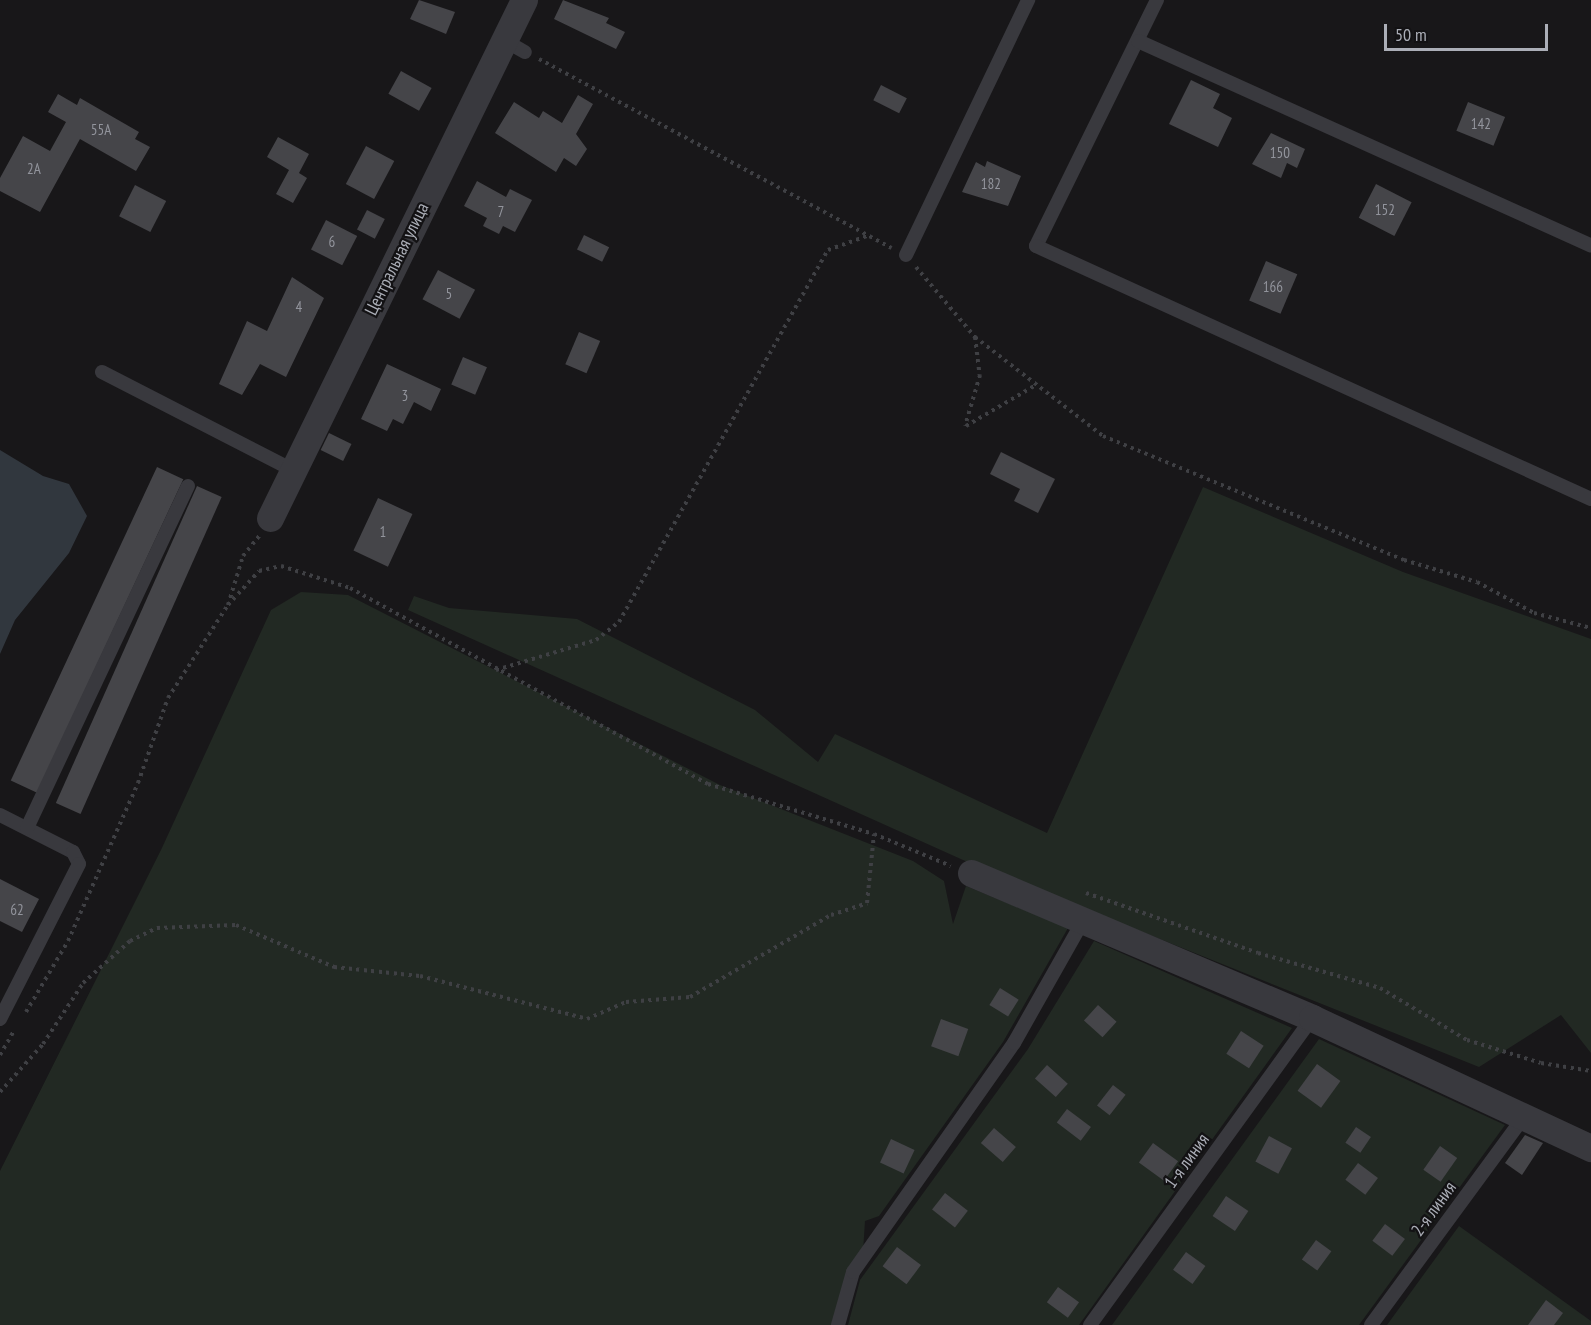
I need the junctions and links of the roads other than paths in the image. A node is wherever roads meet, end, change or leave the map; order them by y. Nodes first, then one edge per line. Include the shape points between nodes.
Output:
1 (524, 0) edge
2 (1028, 0) edge
3 (1157, 0) edge
4 (1138, 41) junction
5 (1591, 246) edge
6 (906, 255) road end
7 (102, 372) dead end
8 (293, 470) junction
9 (189, 486) dead end
10 (1591, 499) edge
11 (270, 518) road end
12 (0, 815) edge
13 (27, 828) junction
14 (960, 867) road end
15 (1083, 921) junction
16 (1312, 1018) junction
17 (0, 1019) edge
18 (1525, 1115) junction
19 (1591, 1148) edge
20 (838, 1325) edge
21 (1090, 1325) edge
22 (1371, 1325) edge

1 - 8 street, Центральная улица via 515,46
2 - 6 lane
3 - 4 lane
4 - 5 lane
4 - 10 lane via 1036,246
7 - 8 lane
8 - 11 street, Центральная улица
9 - 13 lane
12 - 13 lane
13 - 17 lane via 73,852 79,864
14 - 15 street
15 - 16 street
15 - 20 lane via 1014,1043 853,1272
16 - 18 street
16 - 21 lane, 1-я линия
18 - 19 street
18 - 22 lane, 2-я линия

